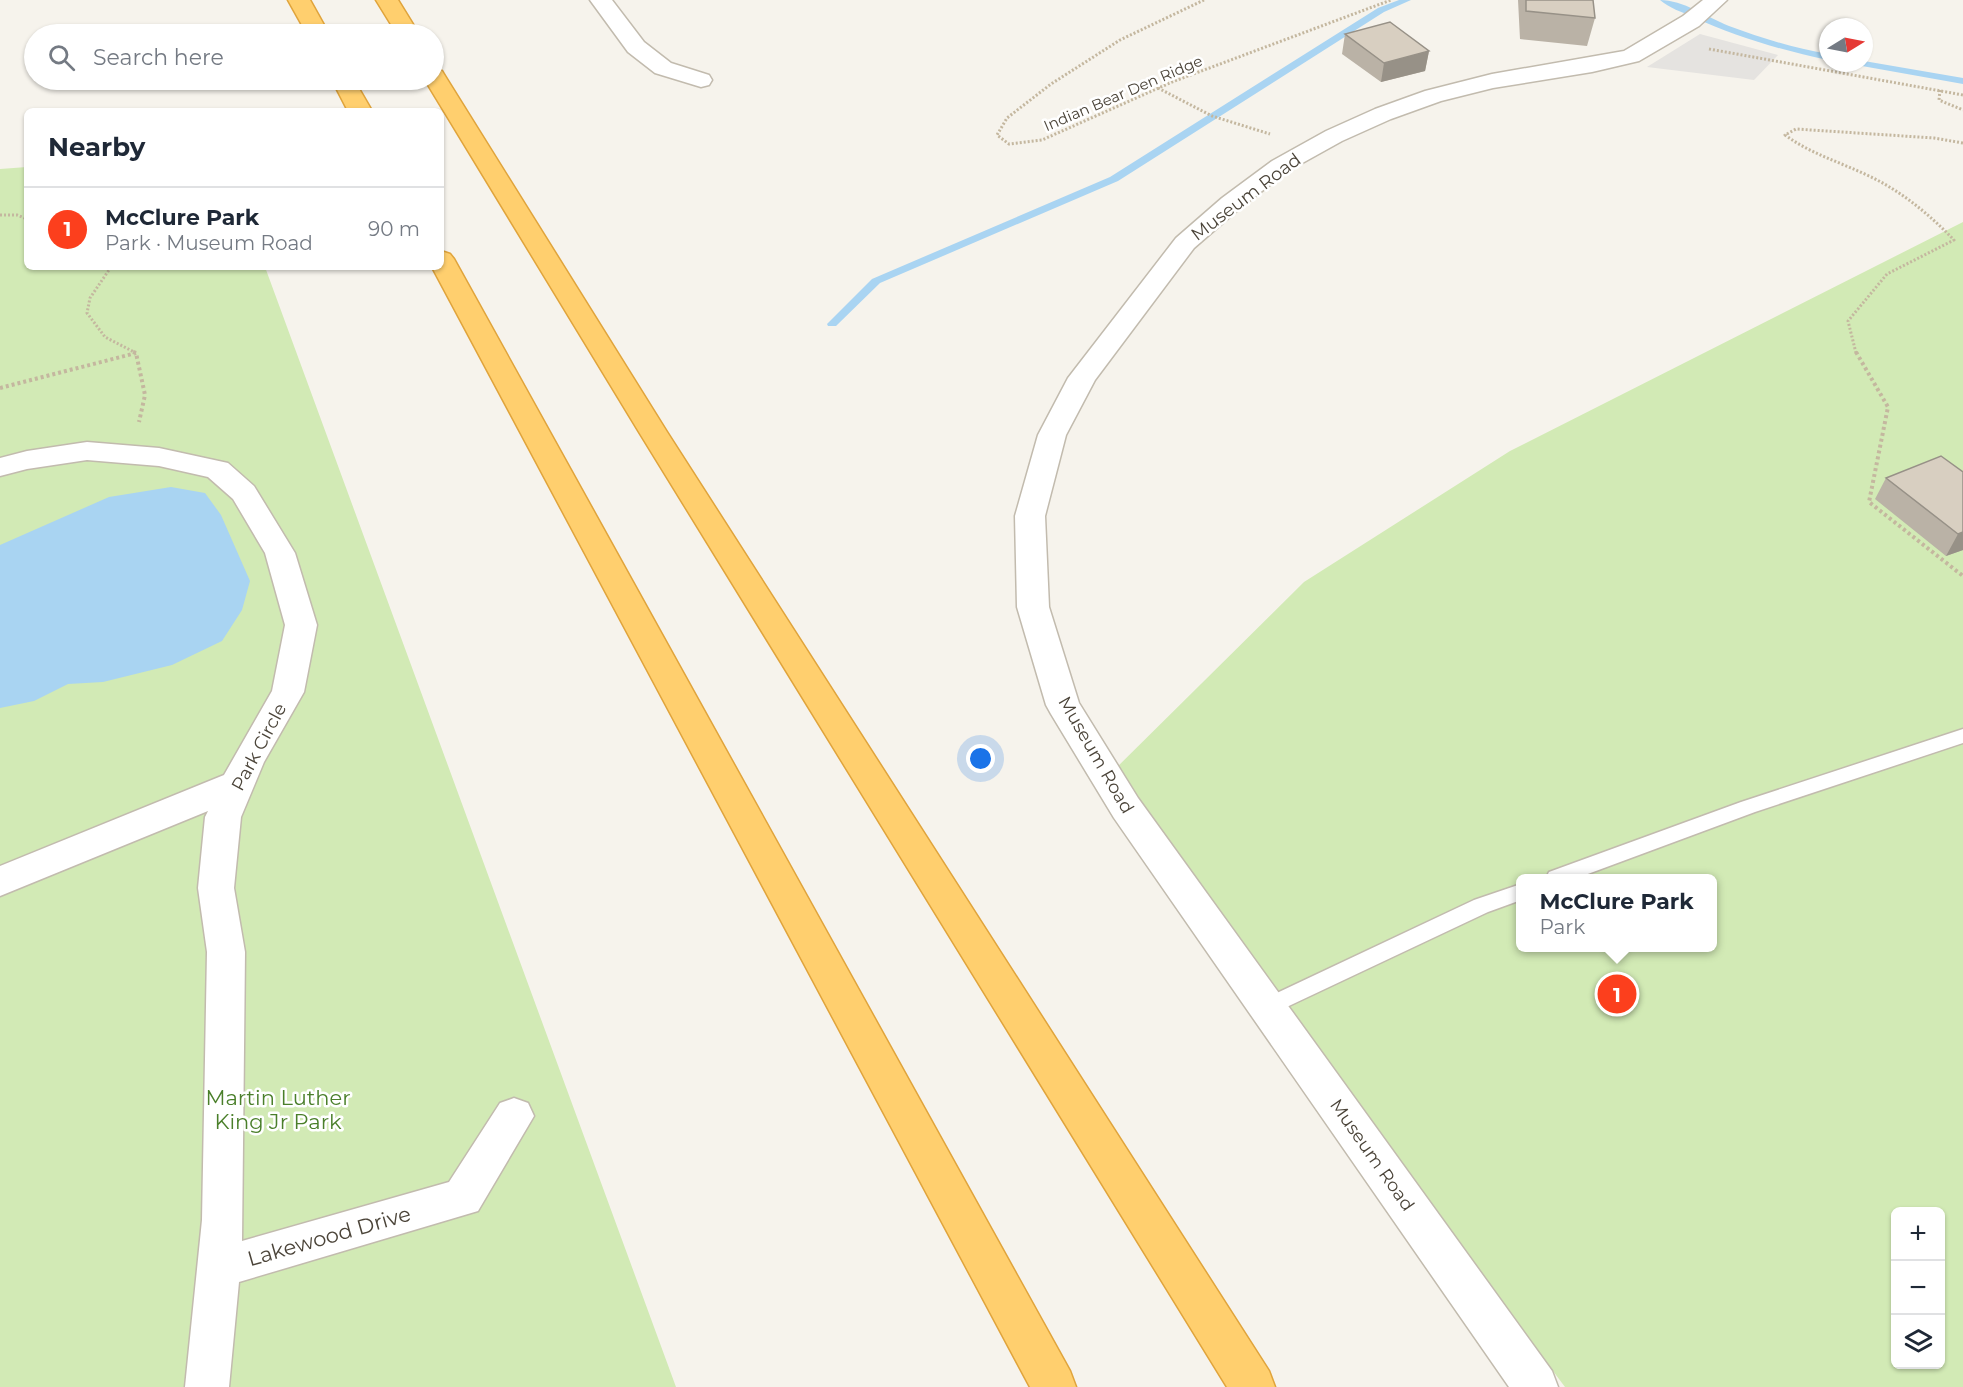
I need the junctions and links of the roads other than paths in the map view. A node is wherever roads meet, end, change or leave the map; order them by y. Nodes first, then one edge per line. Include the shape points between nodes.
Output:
1 (299, 0) edge
2 (387, 0) edge
3 (601, 0) edge
4 (1706, 8) edge
5 (312, 24) edge
6 (402, 24) edge
7 (701, 80) dead end
8 (348, 90) edge
9 (443, 90) edge
10 (358, 108) edge
11 (444, 265) edge
12 (0, 467) edge
13 (1963, 736) edge
14 (238, 784) junction
15 (1569, 874) edge
16 (0, 880) edge
17 (1516, 894) edge
18 (1267, 1007) junction
19 (514, 1116) dead end
20 (218, 1268) junction
21 (207, 1387) edge
22 (1054, 1387) edge
23 (1253, 1387) edge
24 (1536, 1387) edge

1 - 5 highway
2 - 6 highway
3 - 7 street via 636,46 663,68
4 - 18 street, Museum Road via 1631,56 1492,81 1433,96 1383,114 1280,166 1185,243 1082,378 1052,435 1030,516 1033,607 1063,705 1126,808
8 - 10 highway
9 - 23 highway
11 - 22 highway
12 - 14 street, Park Circle via 87,451 159,457 218,470 244,493 280,553 301,625 288,692
13 - 15 lane via 1748,807
14 - 16 street
14 - 20 street, Park Circle via 223,817 216,888 226,952 223,1220
17 - 18 lane via 1481,906
18 - 24 street, Museum Road
19 - 20 street, Lakewood Drive via 463,1197
20 - 21 street

